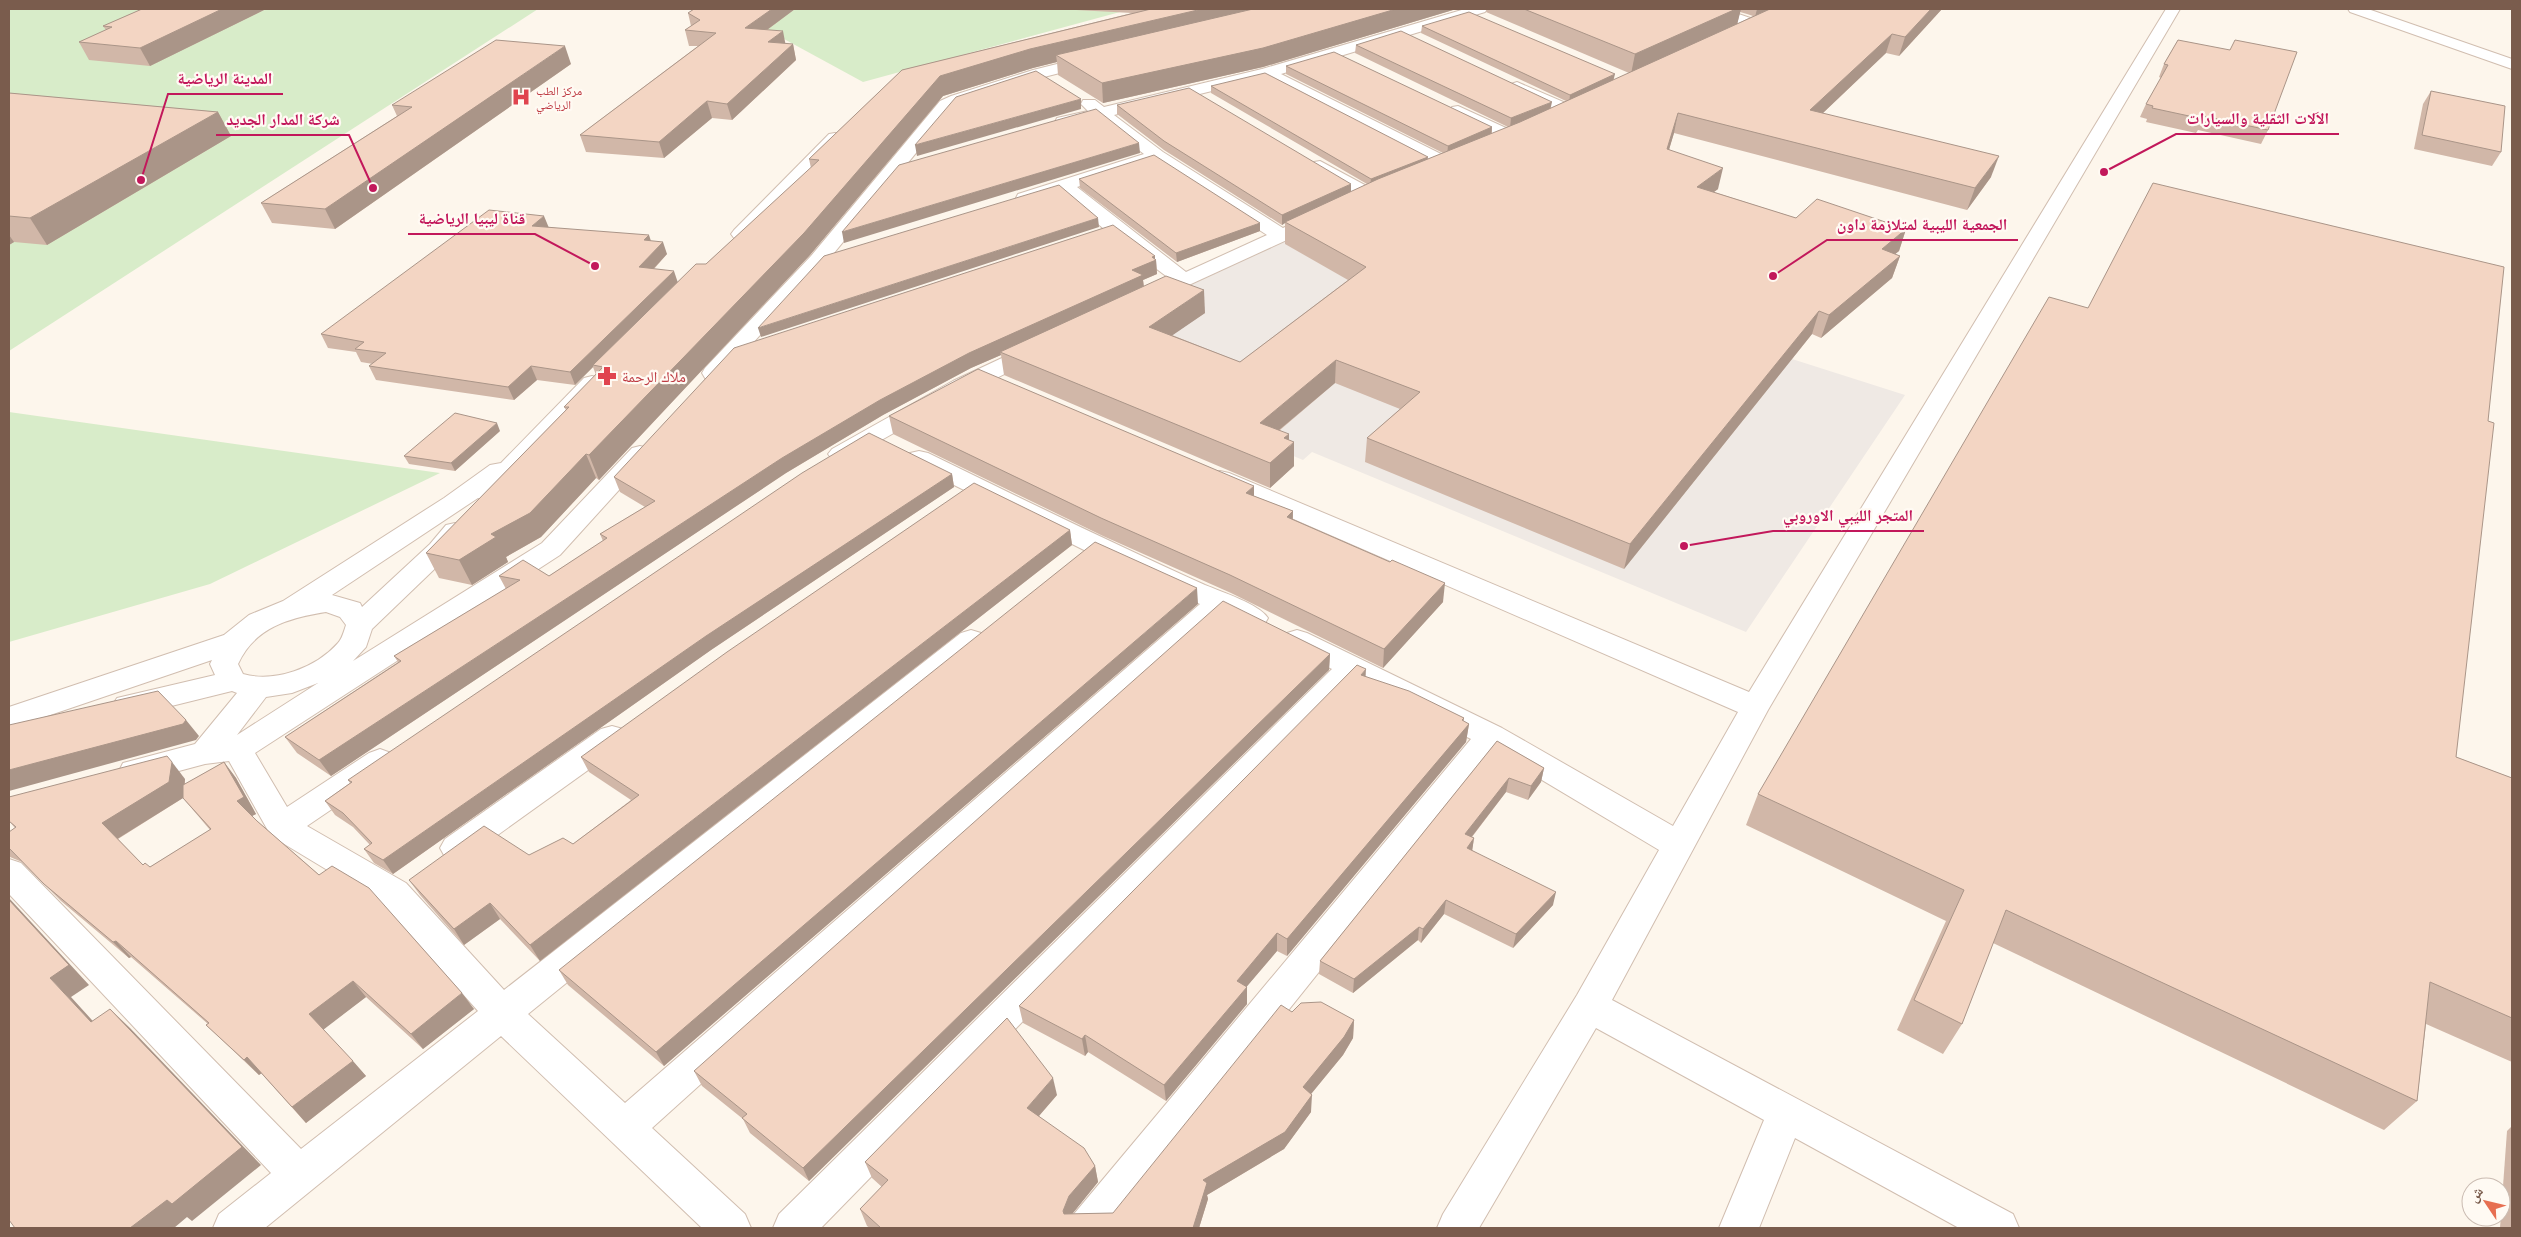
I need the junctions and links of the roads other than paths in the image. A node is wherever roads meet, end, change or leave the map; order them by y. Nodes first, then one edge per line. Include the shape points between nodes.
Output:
1 (1710, 9) edge
2 (2173, 9) edge
3 (2355, 9) edge
4 (1474, 12) edge
5 (1771, 16) edge
6 (1754, 24) junction
7 (1403, 33) junction
8 (1728, 36) edge
9 (1420, 42) edge
10 (1335, 52) junction
11 (1114, 55) edge
12 (2512, 64) edge
13 (1361, 65) edge
14 (1039, 73) junction
15 (1267, 73) junction
16 (1499, 78) edge
17 (1062, 88) edge
18 (1192, 90) junction
19 (1077, 97) edge
20 (1440, 103) edge
21 (1587, 103) edge
22 (1217, 105) edge
23 (1100, 111) junction
24 (1569, 111) junction
25 (849, 124) edge
26 (1044, 127) edge
27 (1527, 129) junction
28 (1492, 144) edge
29 (1302, 155) edge
30 (1157, 156) junction
31 (1465, 156) edge
32 (921, 162) edge
33 (1447, 164) junction
34 (893, 170) junction
35 (1421, 174) edge
36 (1064, 186) junction
37 (1007, 203) edge
38 (1352, 203) edge
39 (1334, 211) edge
40 (1281, 235) junction
41 (728, 247) edge
42 (846, 252) edge
43 (818, 260) junction
44 (1184, 280) junction
45 (1131, 305) edge
46 (1051, 342) edge
47 (766, 344) edge
48 (728, 356) junction
49 (604, 372) edge
50 (980, 375) junction
51 (702, 385) edge
52 (1008, 387) edge
53 (873, 435) junction
54 (655, 436) edge
55 (521, 455) junction
56 (822, 465) edge
57 (1199, 469) edge
58 (976, 486) junction
59 (952, 502) edge
60 (1220, 601) junction
61 (293, 608) junction
62 (992, 624) edge
63 (360, 625) junction
64 (418, 635) junction
65 (234, 642) junction
66 (1352, 667) junction
67 (327, 668) junction
68 (245, 684) junction
69 (1755, 707) junction
70 (9, 718) edge
71 (634, 722) edge
72 (9, 733) edge
73 (1492, 736) junction
74 (405, 745) edge
75 (221, 751) junction
76 (111, 777) edge
77 (282, 827) junction
78 (1678, 845) junction
79 (9, 872) edge
80 (415, 877) junction
81 (1590, 1006) junction
82 (502, 1013) junction
83 (1786, 1114) junction
84 (624, 1129) junction
85 (298, 1174) junction
86 (233, 1228) edge
87 (731, 1228) edge
88 (793, 1228) edge
89 (1088, 1228) edge
90 (1457, 1228) edge
91 (1739, 1228) edge
92 (1999, 1228) edge

1 - 6 street
2 - 69 street
3 - 12 street
4 - 7 street
5 - 6 street
6 - 8 street
7 - 9 street
7 - 10 street
10 - 13 street
10 - 15 street
11 - 14 street
14 - 17 street
14 - 34 street via 950,102
15 - 18 street
15 - 33 street
16 - 24 street
18 - 22 street
18 - 23 street
19 - 23 street
20 - 27 street
21 - 24 street
23 - 26 street
23 - 30 street
24 - 27 street
25 - 41 street
27 - 28 street
29 - 38 street via 1378,192
30 - 36 street
30 - 40 street
31 - 33 street
32 - 34 street
33 - 35 street
34 - 43 street
36 - 37 street
36 - 44 street via 1107,233
39 - 40 street
40 - 44 street
42 - 43 street
43 - 48 street
44 - 45 street
46 - 50 street
47 - 48 street
48 - 51 street
49 - 55 street
50 - 52 street
50 - 53 street
53 - 56 street
53 - 58 street
54 - 64 street via 551,549
55 - 61 street via 453,504
55 - 63 street via 439,550
57 - 69 street
58 - 59 street
58 - 60 street via 1081,553
60 - 66 street
60 - 84 street
61 - 63 street via 326,603 350,610
61 - 65 street via 259,622
62 - 82 street
63 - 67 street via 352,647
64 - 67 street via 361,660
64 - 75 street
65 - 68 street via 224,664
65 - 70 street
66 - 73 street
66 - 88 street
67 - 68 street via 292,683
68 - 72 street
68 - 75 street
69 - 78 street
71 - 80 street
73 - 78 street
73 - 89 street
74 - 77 street
75 - 76 street
75 - 77 street
77 - 80 street
78 - 81 street
79 - 85 street
80 - 82 street
81 - 83 street
81 - 90 street
82 - 84 street
82 - 85 street
83 - 91 street
83 - 92 street
84 - 87 street
85 - 86 street

